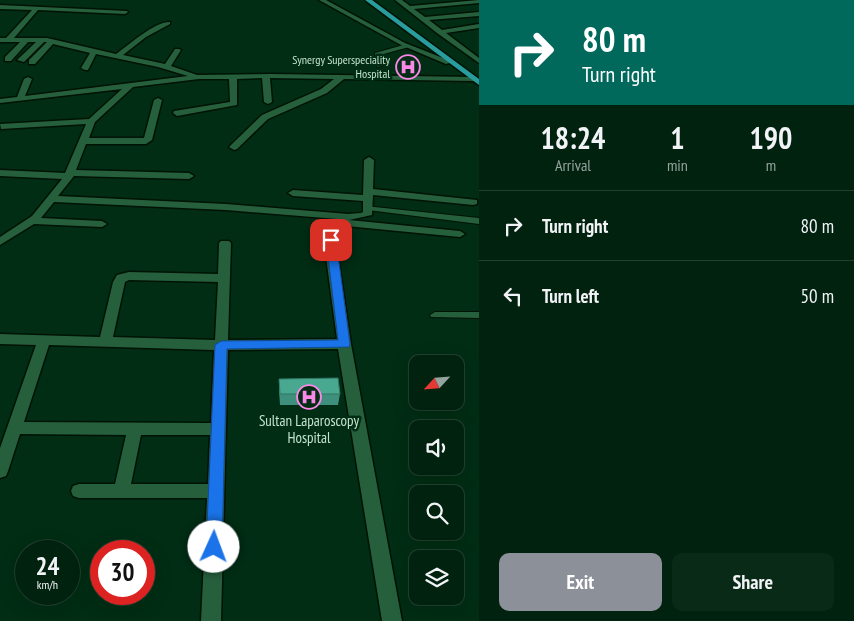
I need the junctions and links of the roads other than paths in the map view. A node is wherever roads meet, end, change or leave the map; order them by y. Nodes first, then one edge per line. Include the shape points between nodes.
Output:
1 (52, 0) edge
2 (322, 0) edge
3 (368, 0) edge
4 (398, 0) edge
5 (479, 1) edge
6 (0, 7) edge
7 (37, 8) junction
8 (45, 8) junction
9 (408, 8) junction
10 (125, 12) dead end
11 (479, 14) edge
12 (423, 20) junction
13 (168, 23) dead end
14 (479, 26) edge
15 (439, 32) junction
16 (4, 40) edge
17 (26, 40) junction
18 (42, 40) junction
19 (52, 41) junction
20 (407, 46) junction
21 (176, 50) dead end
22 (94, 52) junction
23 (118, 56) junction
24 (8, 59) dead end
25 (21, 60) dead end
26 (478, 60) edge
27 (32, 62) dead end
28 (449, 62) junction
29 (379, 66) dead end
30 (167, 67) junction
31 (85, 68) dead end
32 (233, 76) junction
33 (266, 76) junction
34 (199, 77) junction
35 (342, 77) junction
36 (28, 79) dead end
37 (476, 81) edge
38 (131, 85) junction
39 (20, 98) junction
40 (158, 100) dead end
41 (0, 101) edge
42 (268, 102) dead end
43 (176, 113) dead end
44 (92, 121) junction
45 (1, 126) edge
46 (83, 141) junction
47 (234, 147) dead end
48 (369, 160) dead end
49 (0, 173) edge
50 (70, 174) junction
51 (189, 176) dead end
52 (293, 192) dead end
53 (51, 199) junction
54 (368, 199) junction
55 (473, 202) dead end
56 (343, 219) junction
57 (31, 221) junction
58 (479, 221) edge
59 (102, 224) dead end
60 (460, 234) dead end
61 (3, 238) edge
62 (225, 243) dead end
63 (224, 278) junction
64 (435, 315) dead end
65 (479, 315) edge
66 (0, 340) edge
67 (44, 340) junction
68 (104, 342) junction
69 (344, 344) junction
70 (221, 345) junction
71 (15, 428) junction
72 (135, 428) junction
73 (218, 429) junction
74 (0, 472) edge
75 (79, 491) dead end
76 (121, 491) junction
77 (216, 491) junction
78 (211, 621) edge
79 (392, 621) edge

1 - 8 street
2 - 20 street
3 - 28 main road
4 - 9 street
5 - 9 street
6 - 7 street
7 - 8 street
7 - 16 street
8 - 10 street
9 - 12 street
11 - 12 street
12 - 15 street
13 - 23 street
14 - 15 street
15 - 26 street
16 - 17 street
17 - 18 street
17 - 24 street
18 - 19 street
18 - 25 street
19 - 22 street
19 - 27 street
20 - 28 street
20 - 29 lane via 377,54
21 - 30 street
22 - 23 street
22 - 31 street
23 - 30 street
28 - 37 main road
30 - 34 street
32 - 33 street
32 - 34 street
32 - 43 street via 234,103
33 - 35 street
33 - 42 street
34 - 38 street
35 - 37 street
35 - 47 street via 324,91 265,118
36 - 39 street
38 - 39 street
38 - 44 street
39 - 41 street
40 - 46 street via 148,140
44 - 45 street
44 - 46 street
46 - 50 street
48 - 54 street
49 - 50 street
50 - 51 street
50 - 53 street
52 - 54 street
53 - 56 street via 226,207
53 - 57 street
54 - 55 street
54 - 56 street via 366,215
54 - 58 lane
56 - 60 street
56 - 69 street via 339,234 330,242
57 - 59 street
57 - 61 street
62 - 63 street
63 - 68 street via 121,278
63 - 70 street
64 - 65 lane
66 - 67 street
67 - 68 street
67 - 71 street
68 - 70 street
69 - 70 street
69 - 79 street
70 - 73 street
71 - 72 street
71 - 74 street
72 - 73 street
72 - 76 street
73 - 77 street
75 - 76 street
76 - 77 street
77 - 78 street

